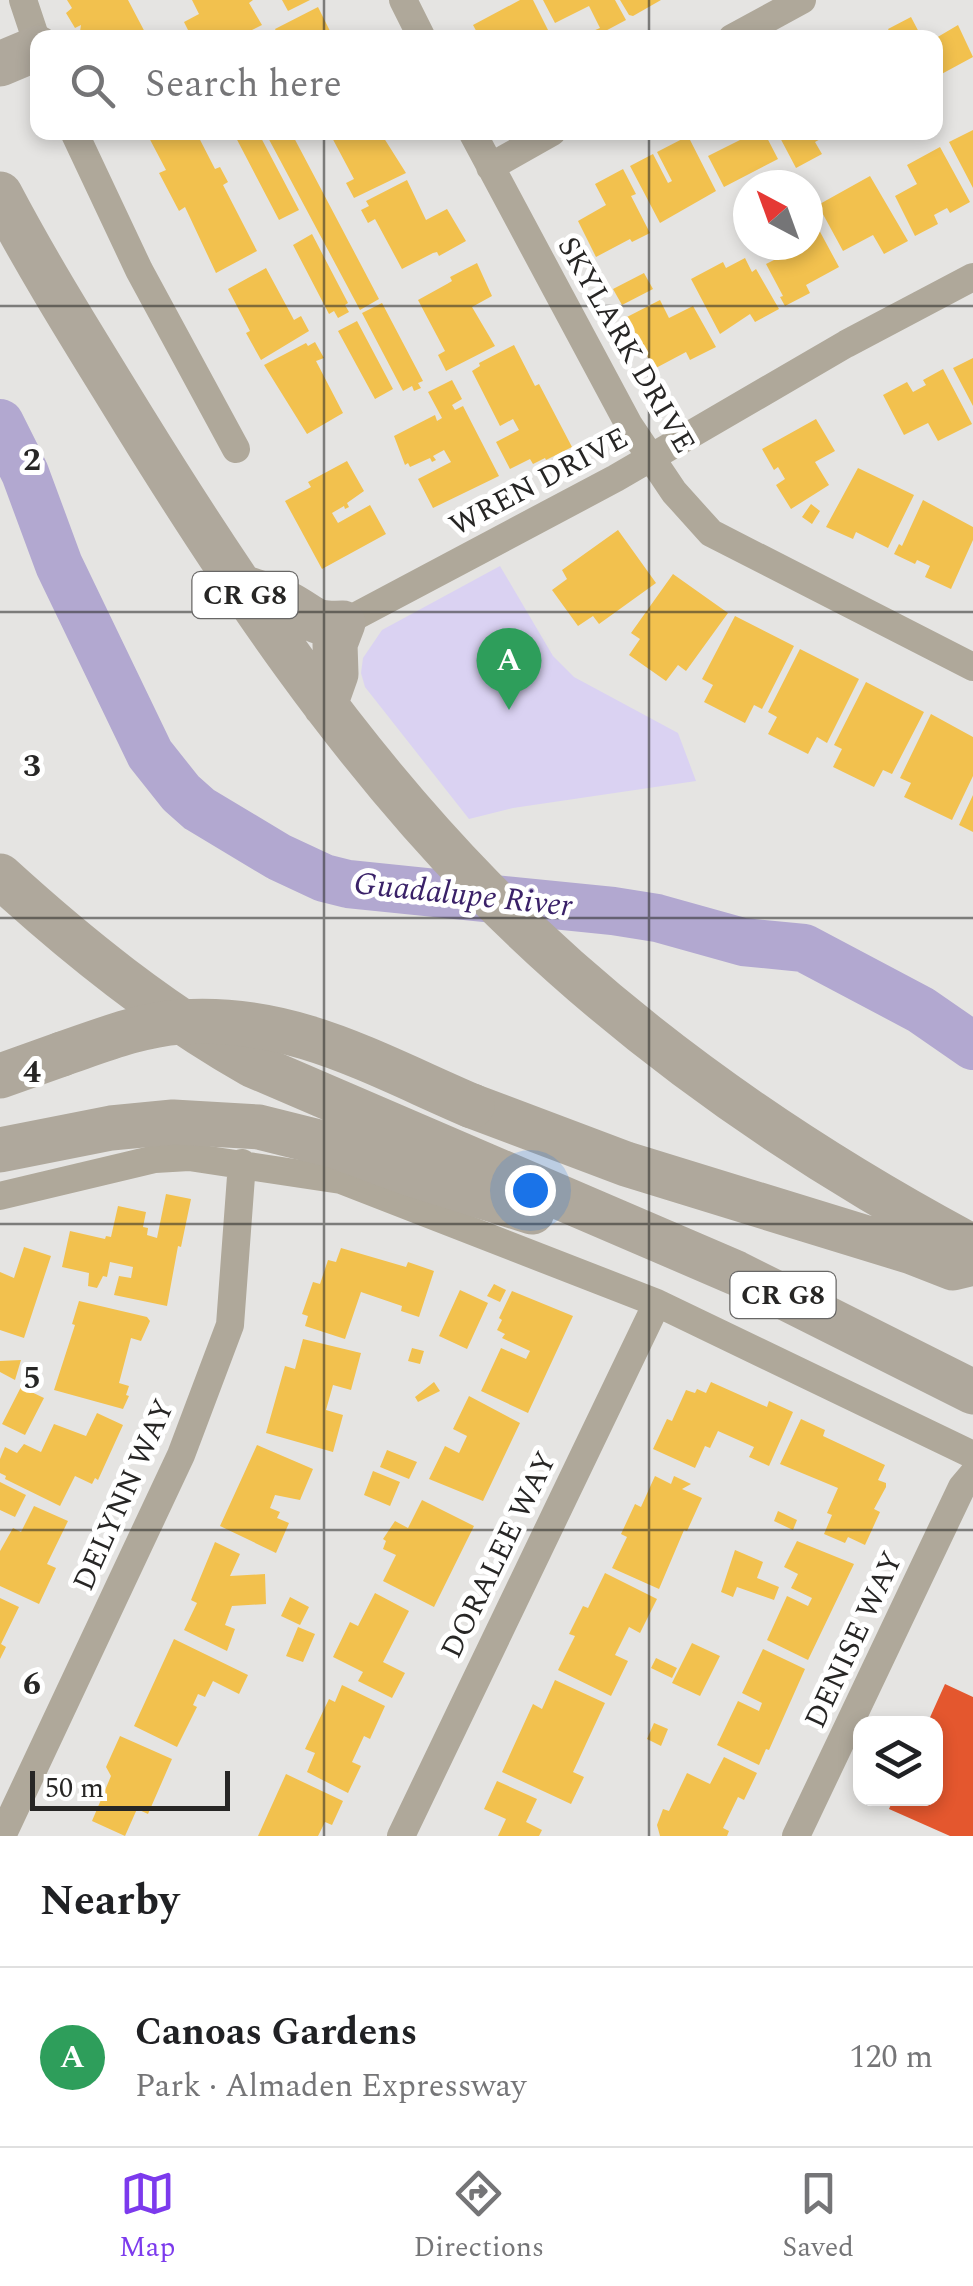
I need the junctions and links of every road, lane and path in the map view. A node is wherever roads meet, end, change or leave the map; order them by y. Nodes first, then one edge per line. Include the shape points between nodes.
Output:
1 (23, 0) edge
2 (402, 0) edge
3 (802, 0) edge
4 (33, 30) edge
5 (418, 30) edge
6 (747, 30) edge
7 (30, 50) edge
8 (0, 64) edge
9 (78, 140) edge
10 (476, 140) edge
11 (538, 140) edge
12 (490, 167) junction
13 (0, 194) edge
14 (973, 277) edge
15 (236, 449) dead end
16 (651, 458) junction
17 (239, 586) junction
18 (343, 623) junction
19 (973, 667) edge
20 (326, 705) junction
21 (0, 876) edge
22 (0, 1076) edge
23 (0, 1150) edge
24 (242, 1163) junction
25 (0, 1196) edge
26 (588, 1211) junction
27 (973, 1247) edge
28 (973, 1263) edge
29 (657, 1303) junction
30 (973, 1392) edge
31 (973, 1455) edge
32 (973, 1474) edge
33 (2, 1836) edge
34 (401, 1836) edge
35 (796, 1836) edge

1 - 4 street
2 - 5 street
3 - 6 street
7 - 8 main road
9 - 15 street
10 - 12 street, SKYLARK DRIVE
11 - 12 street
12 - 16 street, SKYLARK DRIVE
13 - 17 main road, CR G8 via 76,330
14 - 16 street, WREN DRIVE
16 - 18 street, WREN DRIVE
16 - 19 street, SKYLARK DRIVE via 711,533
17 - 18 main road via 322,624
17 - 20 main road, CR G8
18 - 20 main road
20 - 27 main road, CR G8 via 439,842 613,1008 738,1105 846,1177
21 - 26 main road, CR G8 via 101,965 207,1040
22 - 28 main road, bridge via 144,1028 257,1024 302,1034 626,1164 952,1268
23 - 26 main road via 174,1122 259,1127 540,1214
24 - 25 street via 155,1159
24 - 29 street via 341,1180
24 - 33 street, DELYNN WAY via 230,1326 182,1456
26 - 30 main road, CR G8 via 736,1273
29 - 31 street
29 - 34 street, DORALEE WAY
32 - 35 street, DENISE WAY

